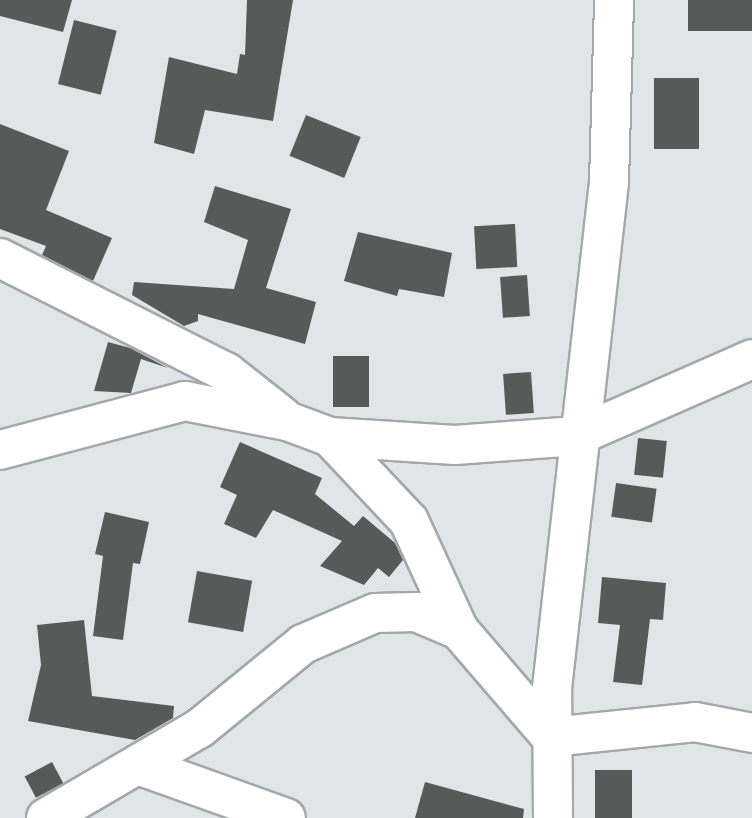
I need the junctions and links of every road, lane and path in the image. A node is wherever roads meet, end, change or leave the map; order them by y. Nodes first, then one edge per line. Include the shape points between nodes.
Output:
1 (614, 0) edge
2 (0, 258) edge
3 (752, 359) edge
4 (287, 421) junction
5 (577, 436) junction
6 (330, 437) junction
7 (0, 450) edge
8 (459, 630) junction
9 (752, 733) edge
10 (551, 737) junction
11 (138, 765) junction
12 (46, 818) edge
13 (286, 818) edge
14 (553, 818) edge

1 - 5 street via 609,182
2 - 4 street via 226,372
3 - 5 street
4 - 6 street
4 - 7 street via 185,401
5 - 6 street via 455,445
5 - 10 street
6 - 8 street via 409,521
8 - 10 street
8 - 11 street via 416,612 374,613 336,625 200,728
9 - 10 street via 695,722
10 - 14 street
11 - 12 street
11 - 13 street

